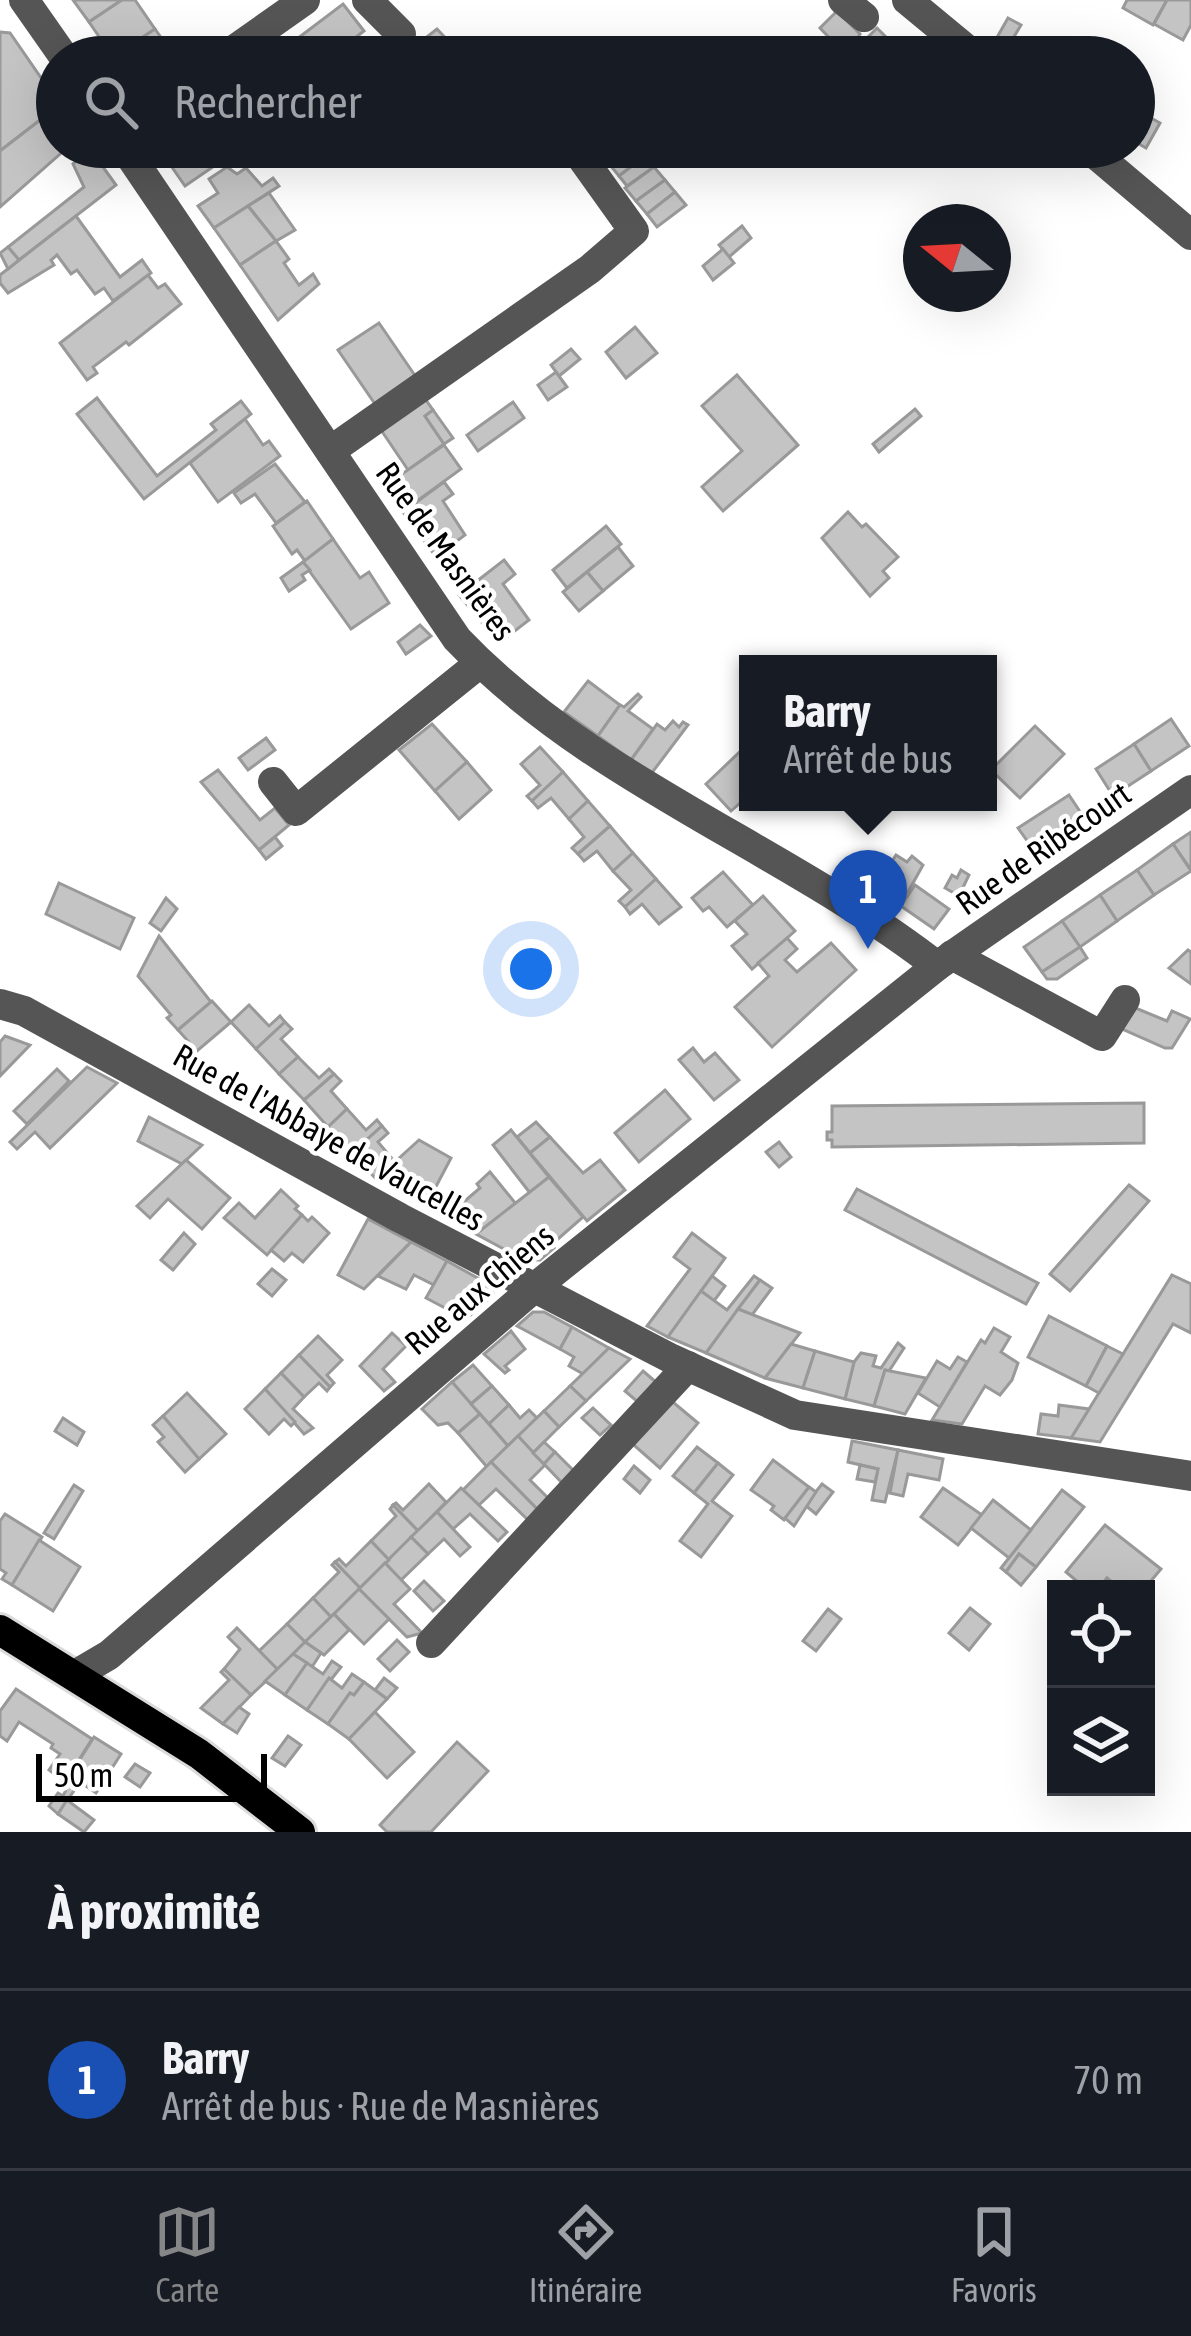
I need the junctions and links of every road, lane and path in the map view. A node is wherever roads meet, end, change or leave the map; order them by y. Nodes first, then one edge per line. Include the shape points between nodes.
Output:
1 (24, 0) edge
2 (304, 0) edge
3 (367, 0) edge
4 (907, 0) edge
5 (401, 34) dead end
6 (49, 36) edge
7 (253, 36) edge
8 (951, 36) edge
9 (138, 168) edge
10 (589, 168) edge
11 (1112, 168) edge
12 (1191, 235) edge
13 (329, 451) junction
14 (480, 663) junction
15 (273, 782) dead end
16 (1191, 790) edge
17 (945, 960) junction
18 (1124, 1000) dead end
19 (0, 1004) edge
20 (533, 1288) junction
21 (688, 1366) junction
22 (1191, 1476) edge
23 (0, 1630) edge
24 (431, 1643) dead end
25 (75, 1675) junction
26 (300, 1832) edge

1 - 6 street
2 - 7 street
3 - 5 street
4 - 8 street
9 - 13 street, Rue de Masnières
10 - 13 street via 634,231
11 - 12 street
13 - 14 street, Rue de Masnières
14 - 15 street via 296,811
14 - 17 street, Rue de Masnières via 586,748
16 - 17 street, Rue de Ribécourt
17 - 18 street, Rue de Masnières via 1102,1036
17 - 20 street, Rue aux Chiens
19 - 20 street, Rue de l'Abbaye de Vaucelles
20 - 21 street, Rue de l'Abbaye de Vaucelles
20 - 25 street, Rue aux Chiens via 110,1655
21 - 22 street, Rue de l'Abbaye de Vaucelles via 795,1415
21 - 24 street
23 - 25 main road
25 - 26 main road via 199,1754

